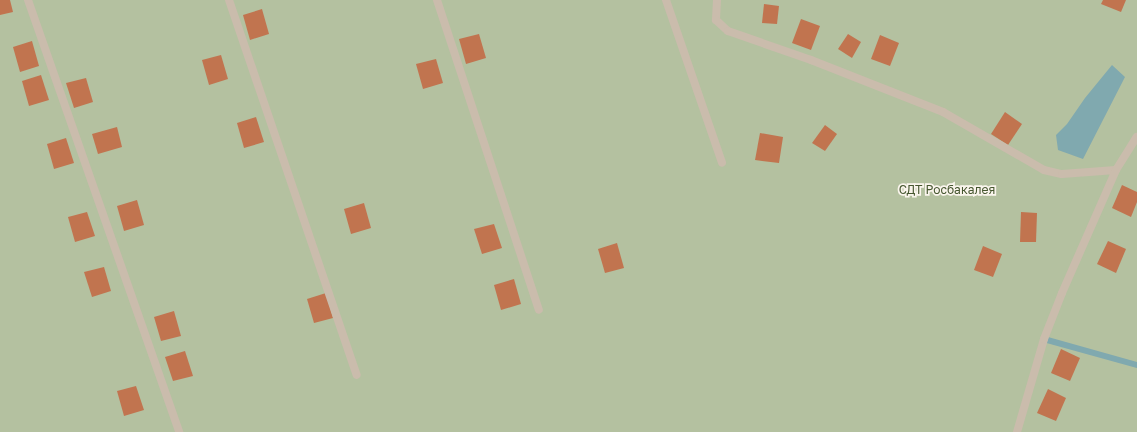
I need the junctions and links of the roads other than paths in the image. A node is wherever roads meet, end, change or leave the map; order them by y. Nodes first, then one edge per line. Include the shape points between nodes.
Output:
1 (28, 0) edge
2 (229, 0) edge
3 (437, 0) edge
4 (666, 0) edge
5 (717, 0) edge
6 (1137, 136) edge
7 (722, 163) dead end
8 (1116, 170) junction
9 (539, 310) dead end
10 (357, 375) dead end
11 (179, 432) edge
12 (1017, 432) edge

1 - 11 lane
2 - 10 lane
3 - 9 lane
4 - 7 lane
5 - 8 lane via 716,20 728,31 944,112 1044,170 1062,174
6 - 8 lane
8 - 12 lane via 1044,339

